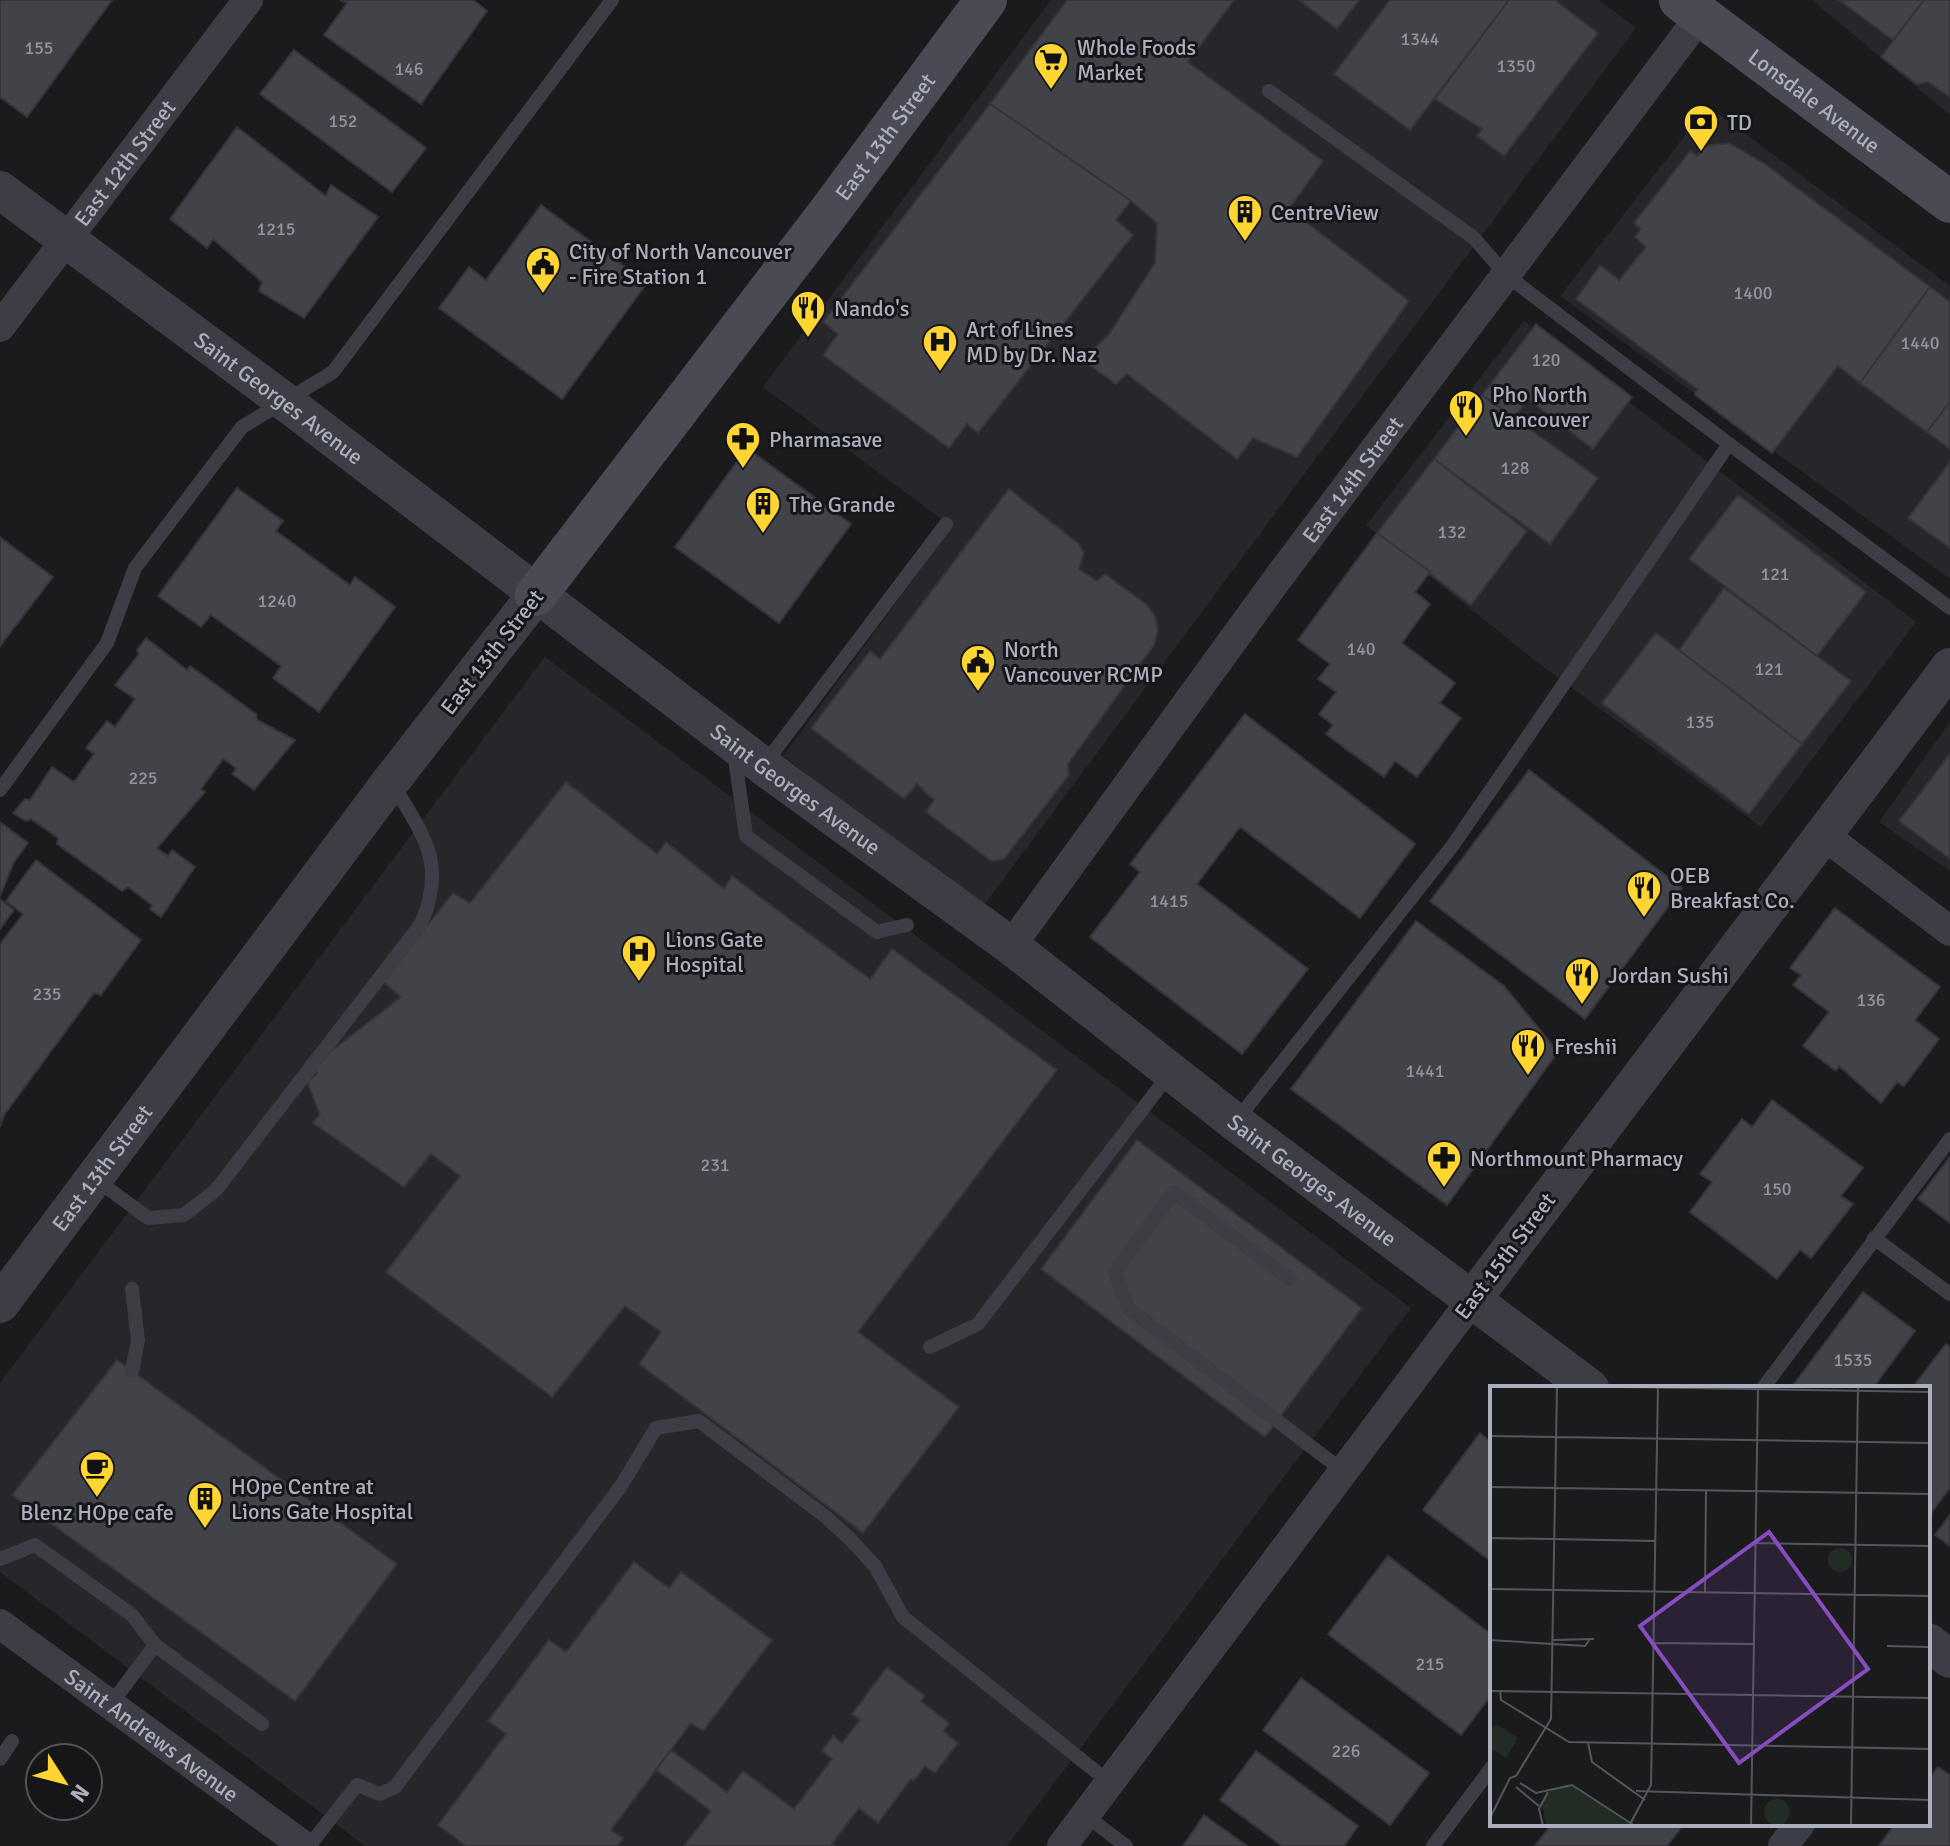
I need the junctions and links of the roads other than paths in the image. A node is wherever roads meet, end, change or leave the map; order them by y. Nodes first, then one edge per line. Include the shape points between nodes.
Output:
1 (248, 0) edge
2 (612, 0) edge
3 (986, 0) edge
4 (1690, 8) edge
5 (1269, 91) dead end
6 (0, 190) edge
7 (1950, 202) edge
8 (66, 239) junction
9 (1506, 275) junction
10 (0, 327) edge
11 (284, 401) junction
12 (1729, 444) junction
13 (946, 524) dead end
14 (536, 595) junction
15 (1950, 608) edge
16 (1950, 667) edge
17 (733, 744) junction
18 (763, 766) junction
19 (391, 781) junction
20 (0, 790) edge
21 (1825, 836) junction
22 (907, 925) dead end
23 (1950, 931) edge
24 (1011, 946) junction
25 (1171, 1072) junction
26 (1235, 1122) junction
27 (1950, 1139) edge
28 (94, 1178) junction
29 (1874, 1238) junction
30 (1290, 1279) dead end
31 (132, 1289) dead end
32 (1950, 1294) edge
33 (1472, 1300) junction
34 (0, 1304) edge
35 (930, 1347) dead end
36 (132, 1371) dead end
37 (1587, 1386) edge
38 (1764, 1386) edge
39 (1342, 1470) junction
40 (0, 1559) edge
41 (0, 1624) edge
42 (155, 1645) junction
43 (111, 1704) junction
44 (262, 1724) dead end
45 (12, 1741) dead end
46 (0, 1759) edge
47 (1490, 1770) edge
48 (1109, 1782) junction
49 (1085, 1815) junction
50 (1798, 1826) edge
51 (307, 1846) edge
52 (1062, 1846) edge
53 (1126, 1846) edge
54 (1433, 1846) edge
55 (1783, 1846) edge

1 - 8 street, East 12th Street
2 - 11 lane via 333,372
3 - 14 main road, East 13th Street
4 - 7 main road, Lonsdale Avenue
4 - 9 street, East 14th Street
5 - 9 lane via 1474,238
6 - 8 street, Saint Georges Avenue
8 - 10 street, East 12th Street
8 - 11 street, Saint Georges Avenue
9 - 12 lane
9 - 24 street, East 14th Street
11 - 14 street, Saint Georges Avenue
11 - 20 lane via 242,427 135,568 107,643
12 - 15 lane
12 - 26 lane via 1453,845
13 - 18 lane
14 - 17 street, Saint Georges Avenue
14 - 19 street, East 13th Street
16 - 21 street, East 15th Street
17 - 18 street, Saint Georges Avenue
17 - 22 lane via 746,836 877,932
18 - 24 street, Saint Georges Avenue
19 - 28 street, East 13th Street
19 - 28 lane via 420,829 433,865 434,885 421,924 216,1190 184,1215 148,1218
21 - 23 street
21 - 33 street, East 15th Street
24 - 25 street, Saint Georges Avenue
25 - 26 street, Saint Georges Avenue
25 - 35 lane via 978,1324
26 - 33 street, Saint Georges Avenue
27 - 29 lane
28 - 34 street, East 13th Street
29 - 32 lane
29 - 38 lane
30 - 39 lane via 1174,1192 1115,1272 1128,1308
31 - 36 lane via 138,1340
33 - 37 street, Saint Georges Avenue
33 - 39 street, East 15th Street
39 - 48 street, East 15th Street
40 - 42 lane via 35,1545 132,1615
41 - 43 street, Saint Andrews Avenue
42 - 43 lane
42 - 44 lane
43 - 51 street, Saint Andrews Avenue
45 - 46 lane
47 - 54 lane
48 - 49 street, East 15th Street
48 - 51 lane via 903,1617 875,1566 826,1517 699,1421 656,1428 621,1486 395,1787 380,1794 357,1785
49 - 52 street, East 15th Street
49 - 53 lane
50 - 55 street

